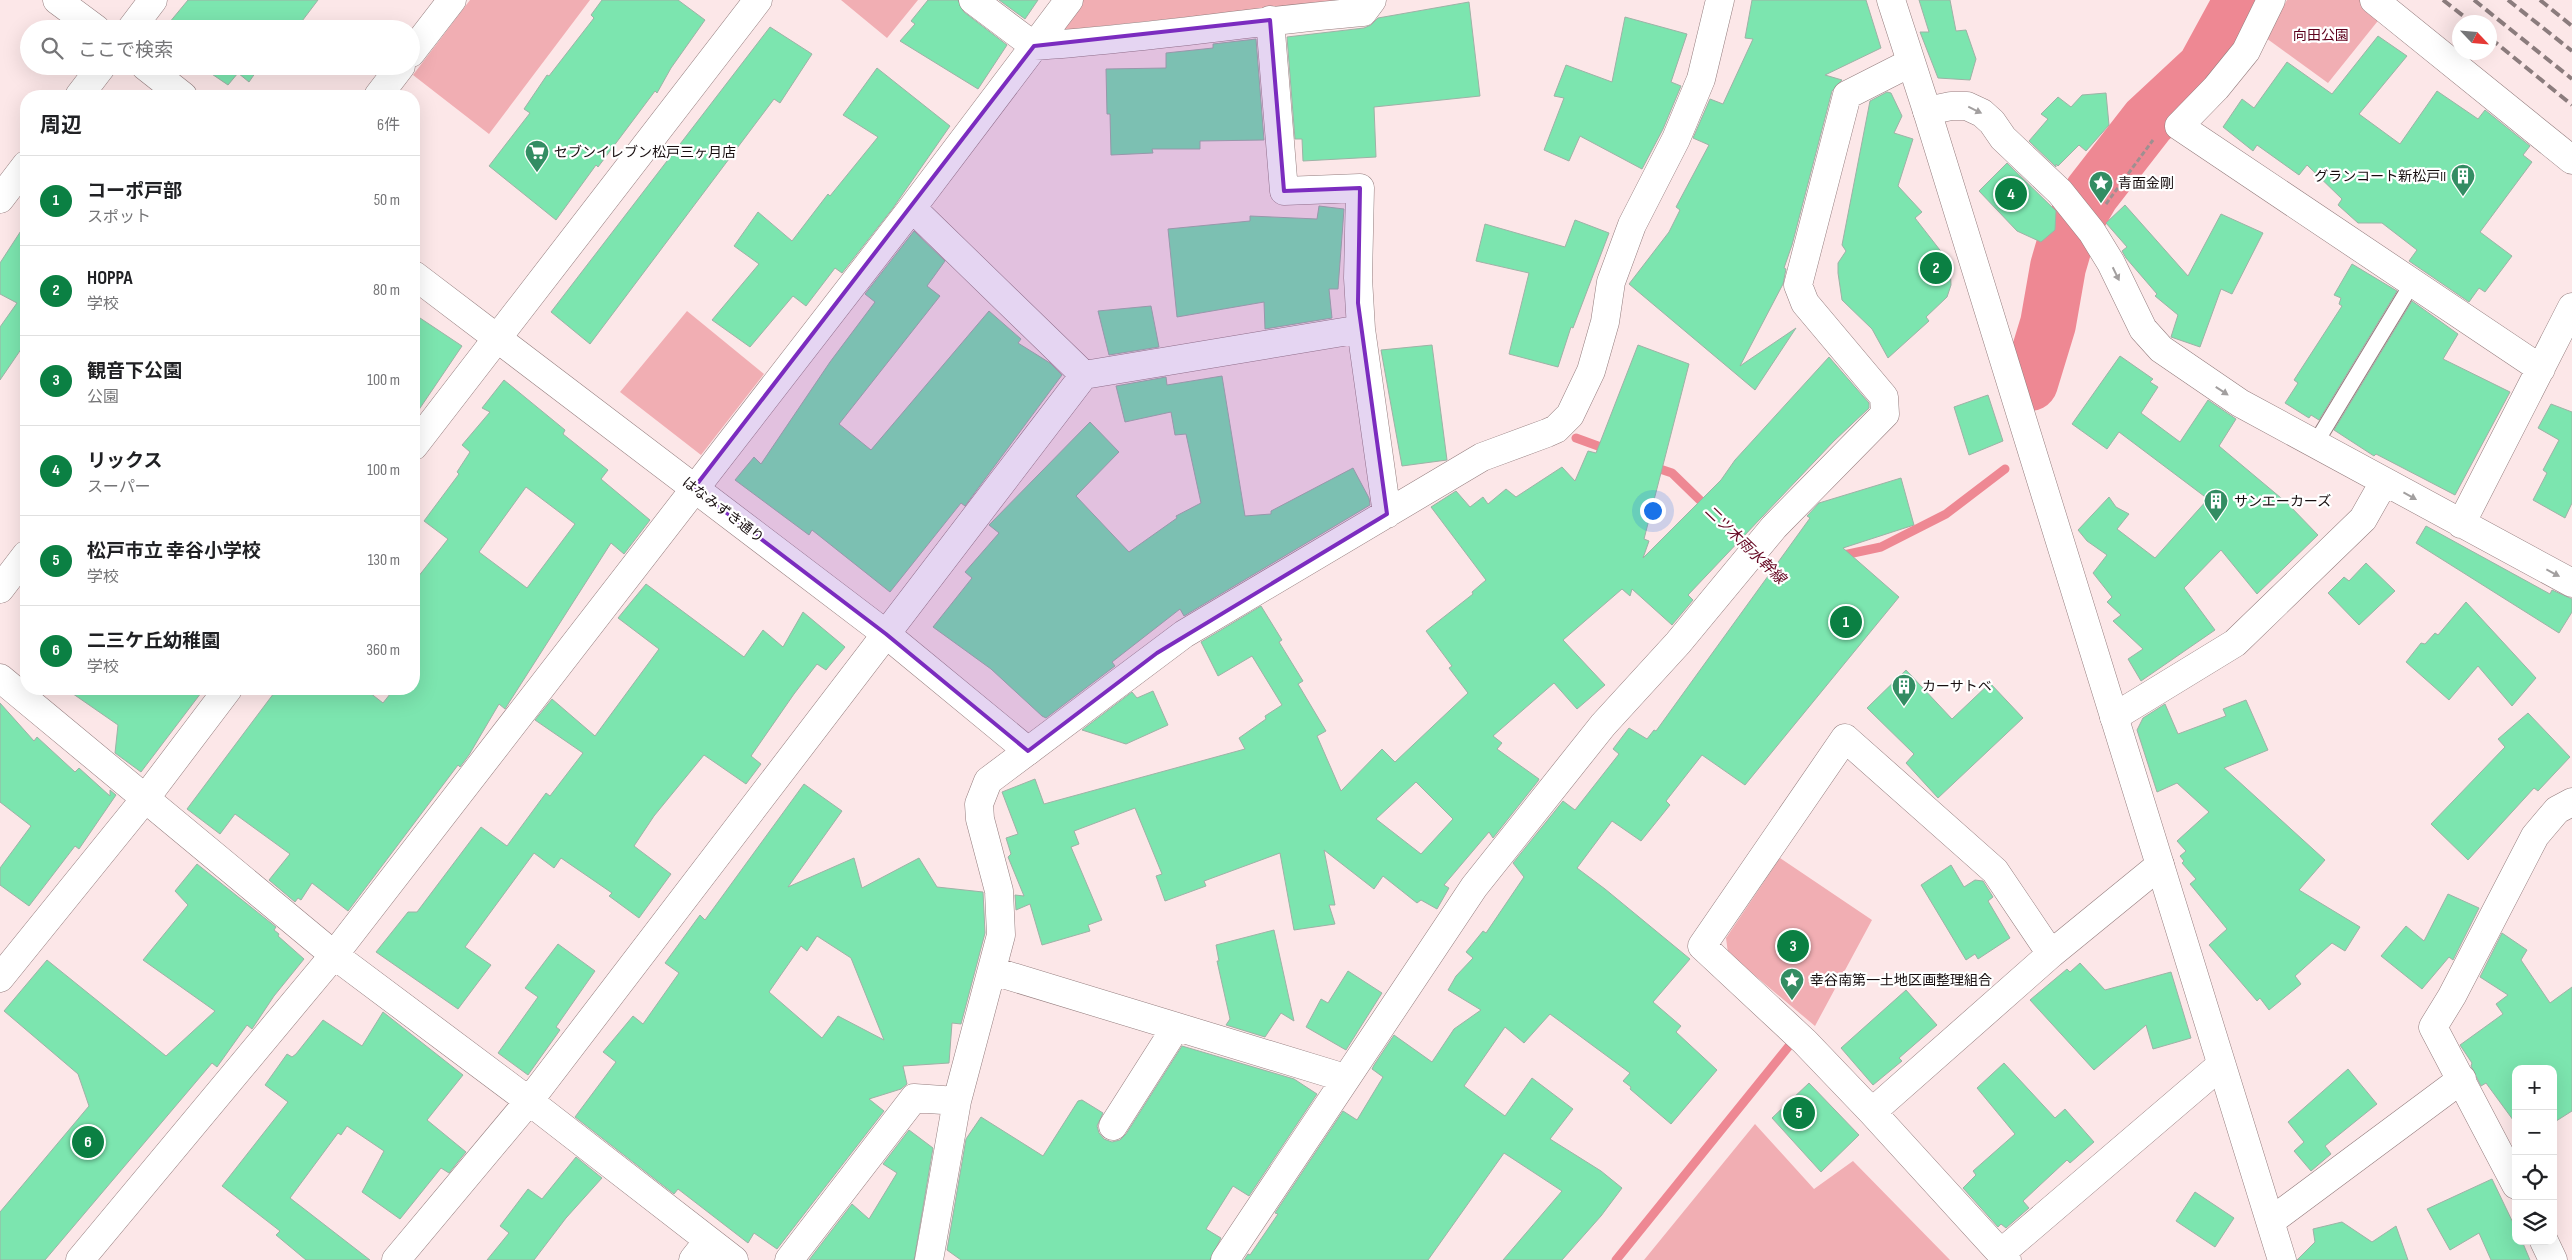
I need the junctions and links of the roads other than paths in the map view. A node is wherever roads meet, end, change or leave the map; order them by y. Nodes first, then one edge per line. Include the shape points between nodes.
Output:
1 (57, 0) edge
2 (154, 0) edge
3 (452, 0) edge
4 (758, 0) edge
5 (973, 0) edge
6 (1069, 0) edge
7 (1372, 0) edge
8 (1720, 0) edge
9 (1891, 0) edge
10 (2272, 0) edge
11 (2374, 0) edge
12 (84, 20) edge
13 (138, 20) edge
14 (1270, 20) junction
15 (420, 41) edge
16 (1034, 46) junction
17 (1910, 63) junction
18 (95, 75) edge
19 (156, 75) edge
20 (394, 75) edge
21 (84, 90) edge
22 (175, 90) edge
23 (383, 90) edge
24 (1928, 111) junction
25 (2572, 160) edge
26 (20, 173) edge
27 (0, 199) edge
28 (912, 208) junction
29 (420, 280) edge
30 (2413, 282) junction
31 (2572, 307) edge
32 (1361, 329) junction
33 (497, 338) junction
34 (2541, 369) junction
35 (1084, 375) junction
36 (420, 438) edge
37 (2316, 444) junction
38 (2384, 482) junction
39 (694, 488) junction
40 (1387, 514) junction
41 (2461, 524) junction
42 (20, 563) edge
43 (2572, 583) edge
44 (0, 589) edge
45 (886, 634) junction
46 (0, 678) edge
47 (20, 695) edge
48 (20, 695) edge
49 (223, 695) edge
50 (2114, 716) junction
51 (1028, 751) junction
52 (144, 800) junction
53 (2572, 802) edge
54 (2160, 865) junction
55 (2051, 954) junction
56 (334, 955) junction
57 (993, 971) junction
58 (0, 978) edge
59 (1176, 1027) junction
60 (2221, 1065) junction
61 (1345, 1078) junction
62 (2462, 1079) junction
63 (528, 1101) junction
64 (957, 1101) junction
65 (1872, 1112) junction
66 (1113, 1126) dead end
67 (2512, 1177) edge
68 (2271, 1221) junction
69 (2546, 1245) edge
70 (701, 1251) edge
71 (2004, 1256) edge
72 (80, 1260) edge
73 (396, 1260) edge
74 (734, 1260) edge
75 (789, 1260) edge
76 (929, 1260) edge
77 (1225, 1260) edge
78 (2282, 1260) edge
79 (2554, 1260) edge

1 - 12 street
2 - 13 street
3 - 15 street
4 - 33 street
5 - 16 street
6 - 16 street
7 - 14 street via 1363,12
8 - 40 street via 1701,79 1676,139 1632,225 1611,282 1605,322 1591,372 1570,415 1556,429 1482,457
9 - 17 street
10 - 30 street via 2246,51 2179,126
11 - 25 street
14 - 16 street
14 - 32 street via 1284,190 1360,188 1358,278
16 - 28 street
17 - 24 street
17 - 61 street via 1847,95 1798,285 1805,303 1884,397 1885,414 1774,527 1678,643 1603,725 1474,887
18 - 21 street
19 - 22 street
20 - 23 street
24 -> 37 street via 1967,106 1982,113 2060,192 2092,232 2143,329 2161,349 2240,403
24 - 50 street
26 - 27 street
28 - 35 street
28 - 39 street
29 - 33 street, はなみずき通り
30 - 34 street
30 - 37 lane
31 - 34 street
32 - 35 street
32 - 40 street
33 - 36 street
33 - 39 street, はなみずき通り
34 - 41 street
35 - 45 street
37 - 38 street
38 -> 41 street
38 - 50 street via 2363,519 2235,643
39 - 45 street, はなみずき通り
39 - 56 street
40 - 51 street via 1184,634
41 -> 43 street
42 - 44 street
45 - 51 street, はなみずき通り
45 - 63 street
46 - 47 street
48 - 52 street
49 - 52 street
50 - 54 street
51 - 57 street via 988,781 979,804 999,891 1001,935
52 - 56 street
52 - 58 street
53 - 62 street via 2557,810 2535,836 2434,1027
54 - 55 street
54 - 60 street
55 - 65 street
55 - 65 street via 1994,871 1845,738 1702,946 1804,1042
56 - 63 street
56 - 72 street
57 - 59 street
57 - 64 street
59 - 61 street
59 - 66 street
60 - 68 street
60 - 71 street
61 - 77 street
62 - 67 street
62 - 68 street
63 - 70 street
63 - 73 street
64 - 75 street via 914,1098
64 - 76 street
65 - 71 street
68 - 78 street
69 - 79 street
70 - 74 street

